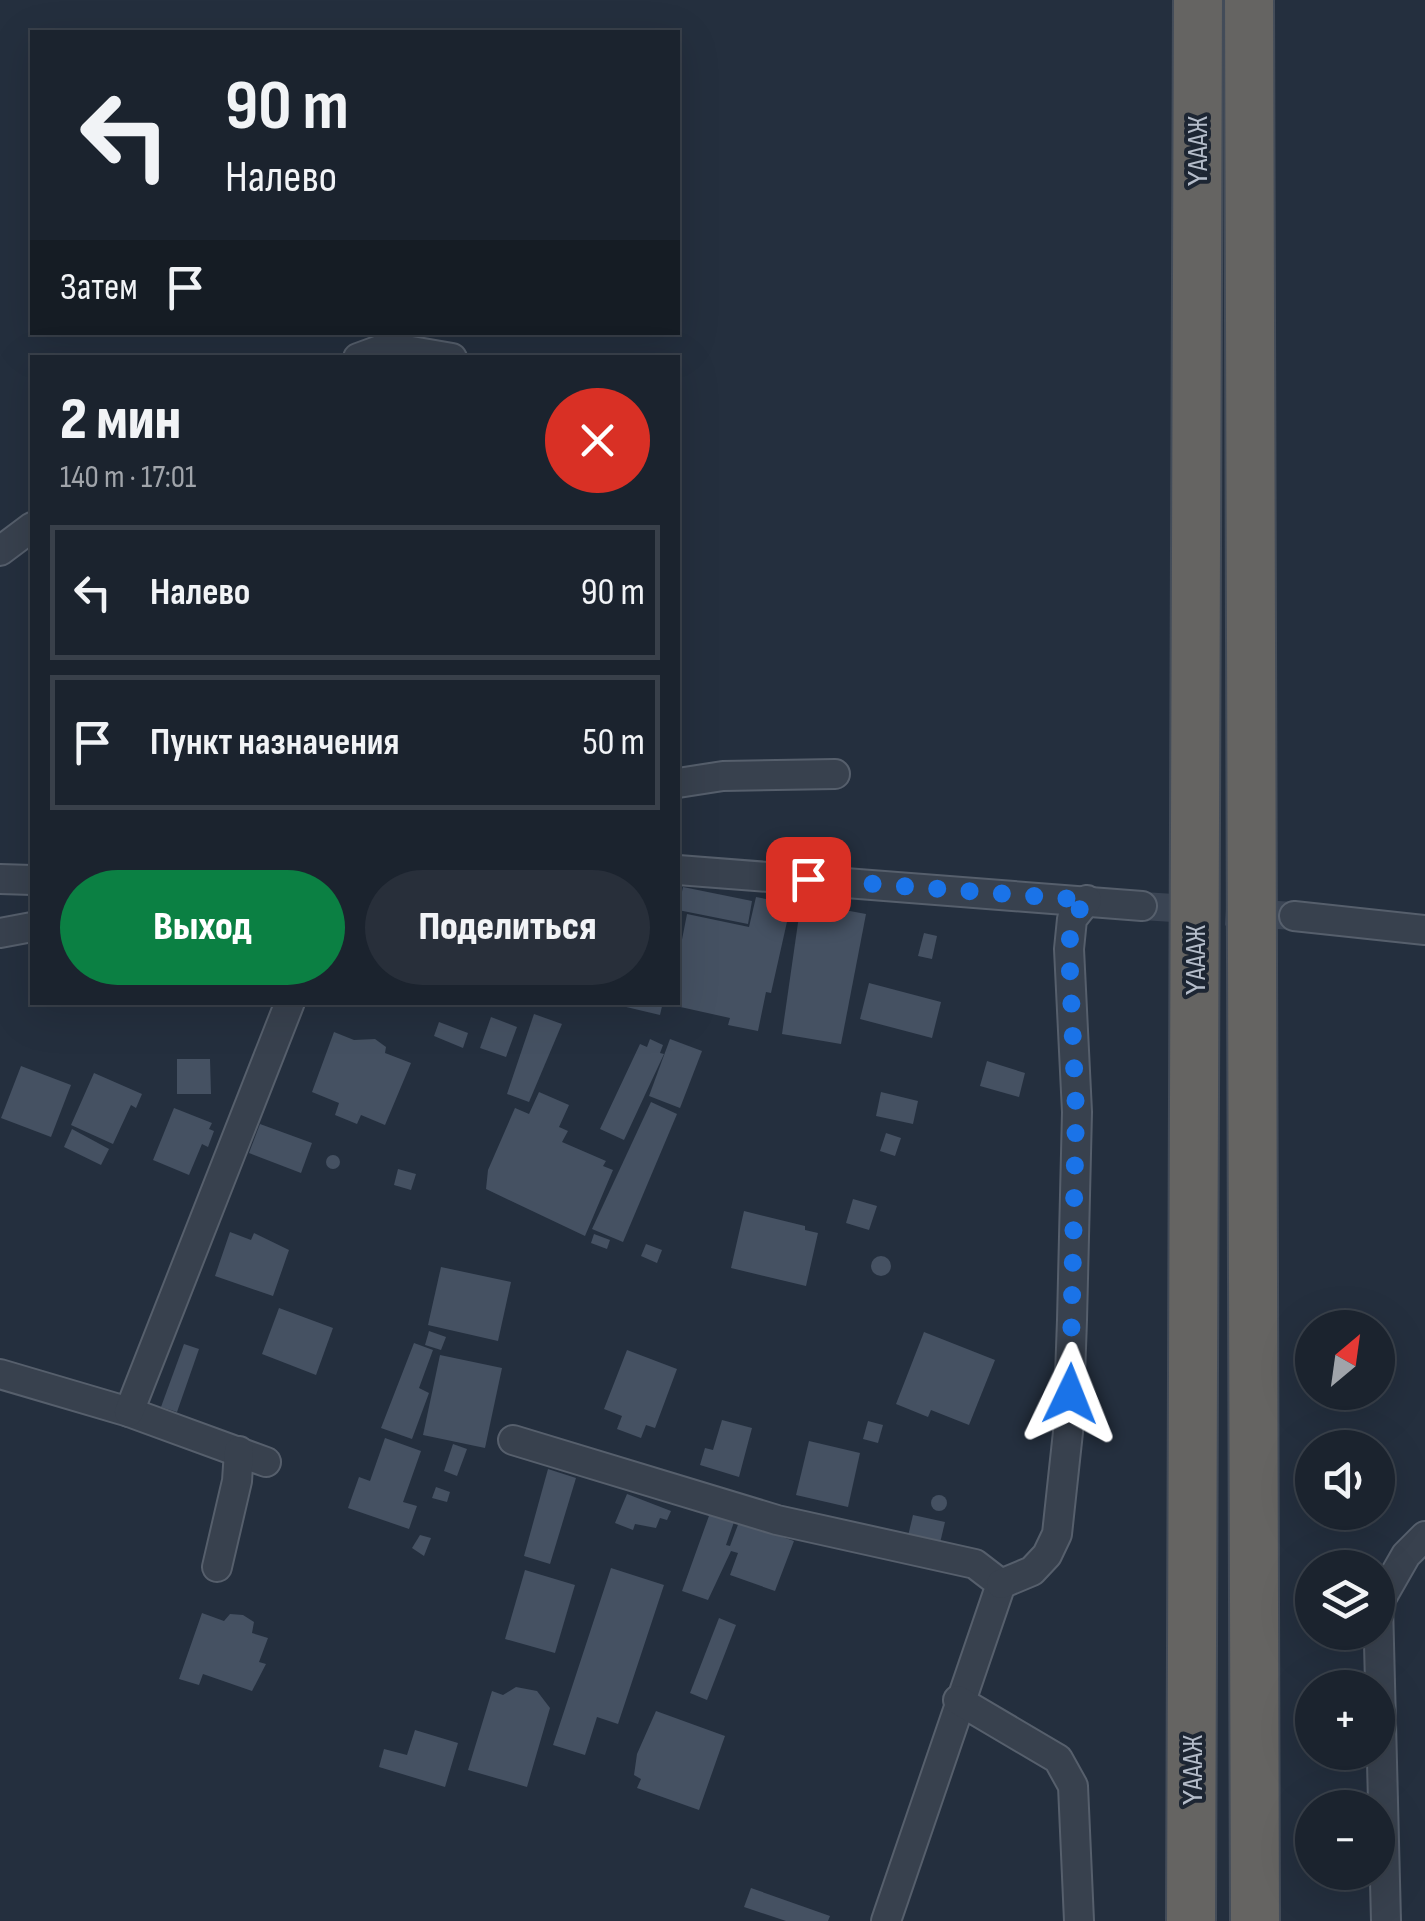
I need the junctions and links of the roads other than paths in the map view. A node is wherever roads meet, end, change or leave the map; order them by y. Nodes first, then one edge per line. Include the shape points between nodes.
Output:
1 (1198, 0) edge
2 (1249, 0) edge
3 (366, 355) edge
4 (435, 355) edge
5 (30, 528) edge
6 (0, 551) edge
7 (835, 774) dead end
8 (680, 782) edge
9 (680, 870) edge
10 (0, 880) edge
11 (30, 880) edge
12 (1087, 900) junction
13 (1142, 906) tunnel mouth
14 (1294, 916) tunnel mouth
15 (30, 927) edge
16 (1425, 930) edge
17 (0, 933) edge
18 (289, 1005) edge
19 (0, 1374) edge
20 (129, 1412) junction
21 (514, 1440) dead end
22 (239, 1452) junction
23 (266, 1462) dead end
24 (1425, 1536) edge
25 (217, 1566) dead end
26 (1000, 1584) junction
27 (958, 1700) junction
28 (886, 1921) edge
29 (1078, 1921) edge
30 (1191, 1921) edge
31 (1255, 1921) edge
32 (1386, 1921) edge

1 - 30 highway, ҮАААЖ
2 - 31 highway, ҮАААЖ
3 - 4 street via 388,347
5 - 6 street
7 - 8 street
9 - 12 street
10 - 11 street
12 - 13 street
12 - 26 street via 1072,919 1069,948 1076,1112 1072,1320 1057,1534 1040,1564
14 - 16 street
15 - 17 street
18 - 20 street
19 - 20 street
20 - 22 street
21 - 26 street via 777,1520 975,1564
22 - 23 street
22 - 25 street
24 - 32 street via 1378,1604
26 - 27 street
27 - 28 street
27 - 29 street via 1058,1758 1073,1786

